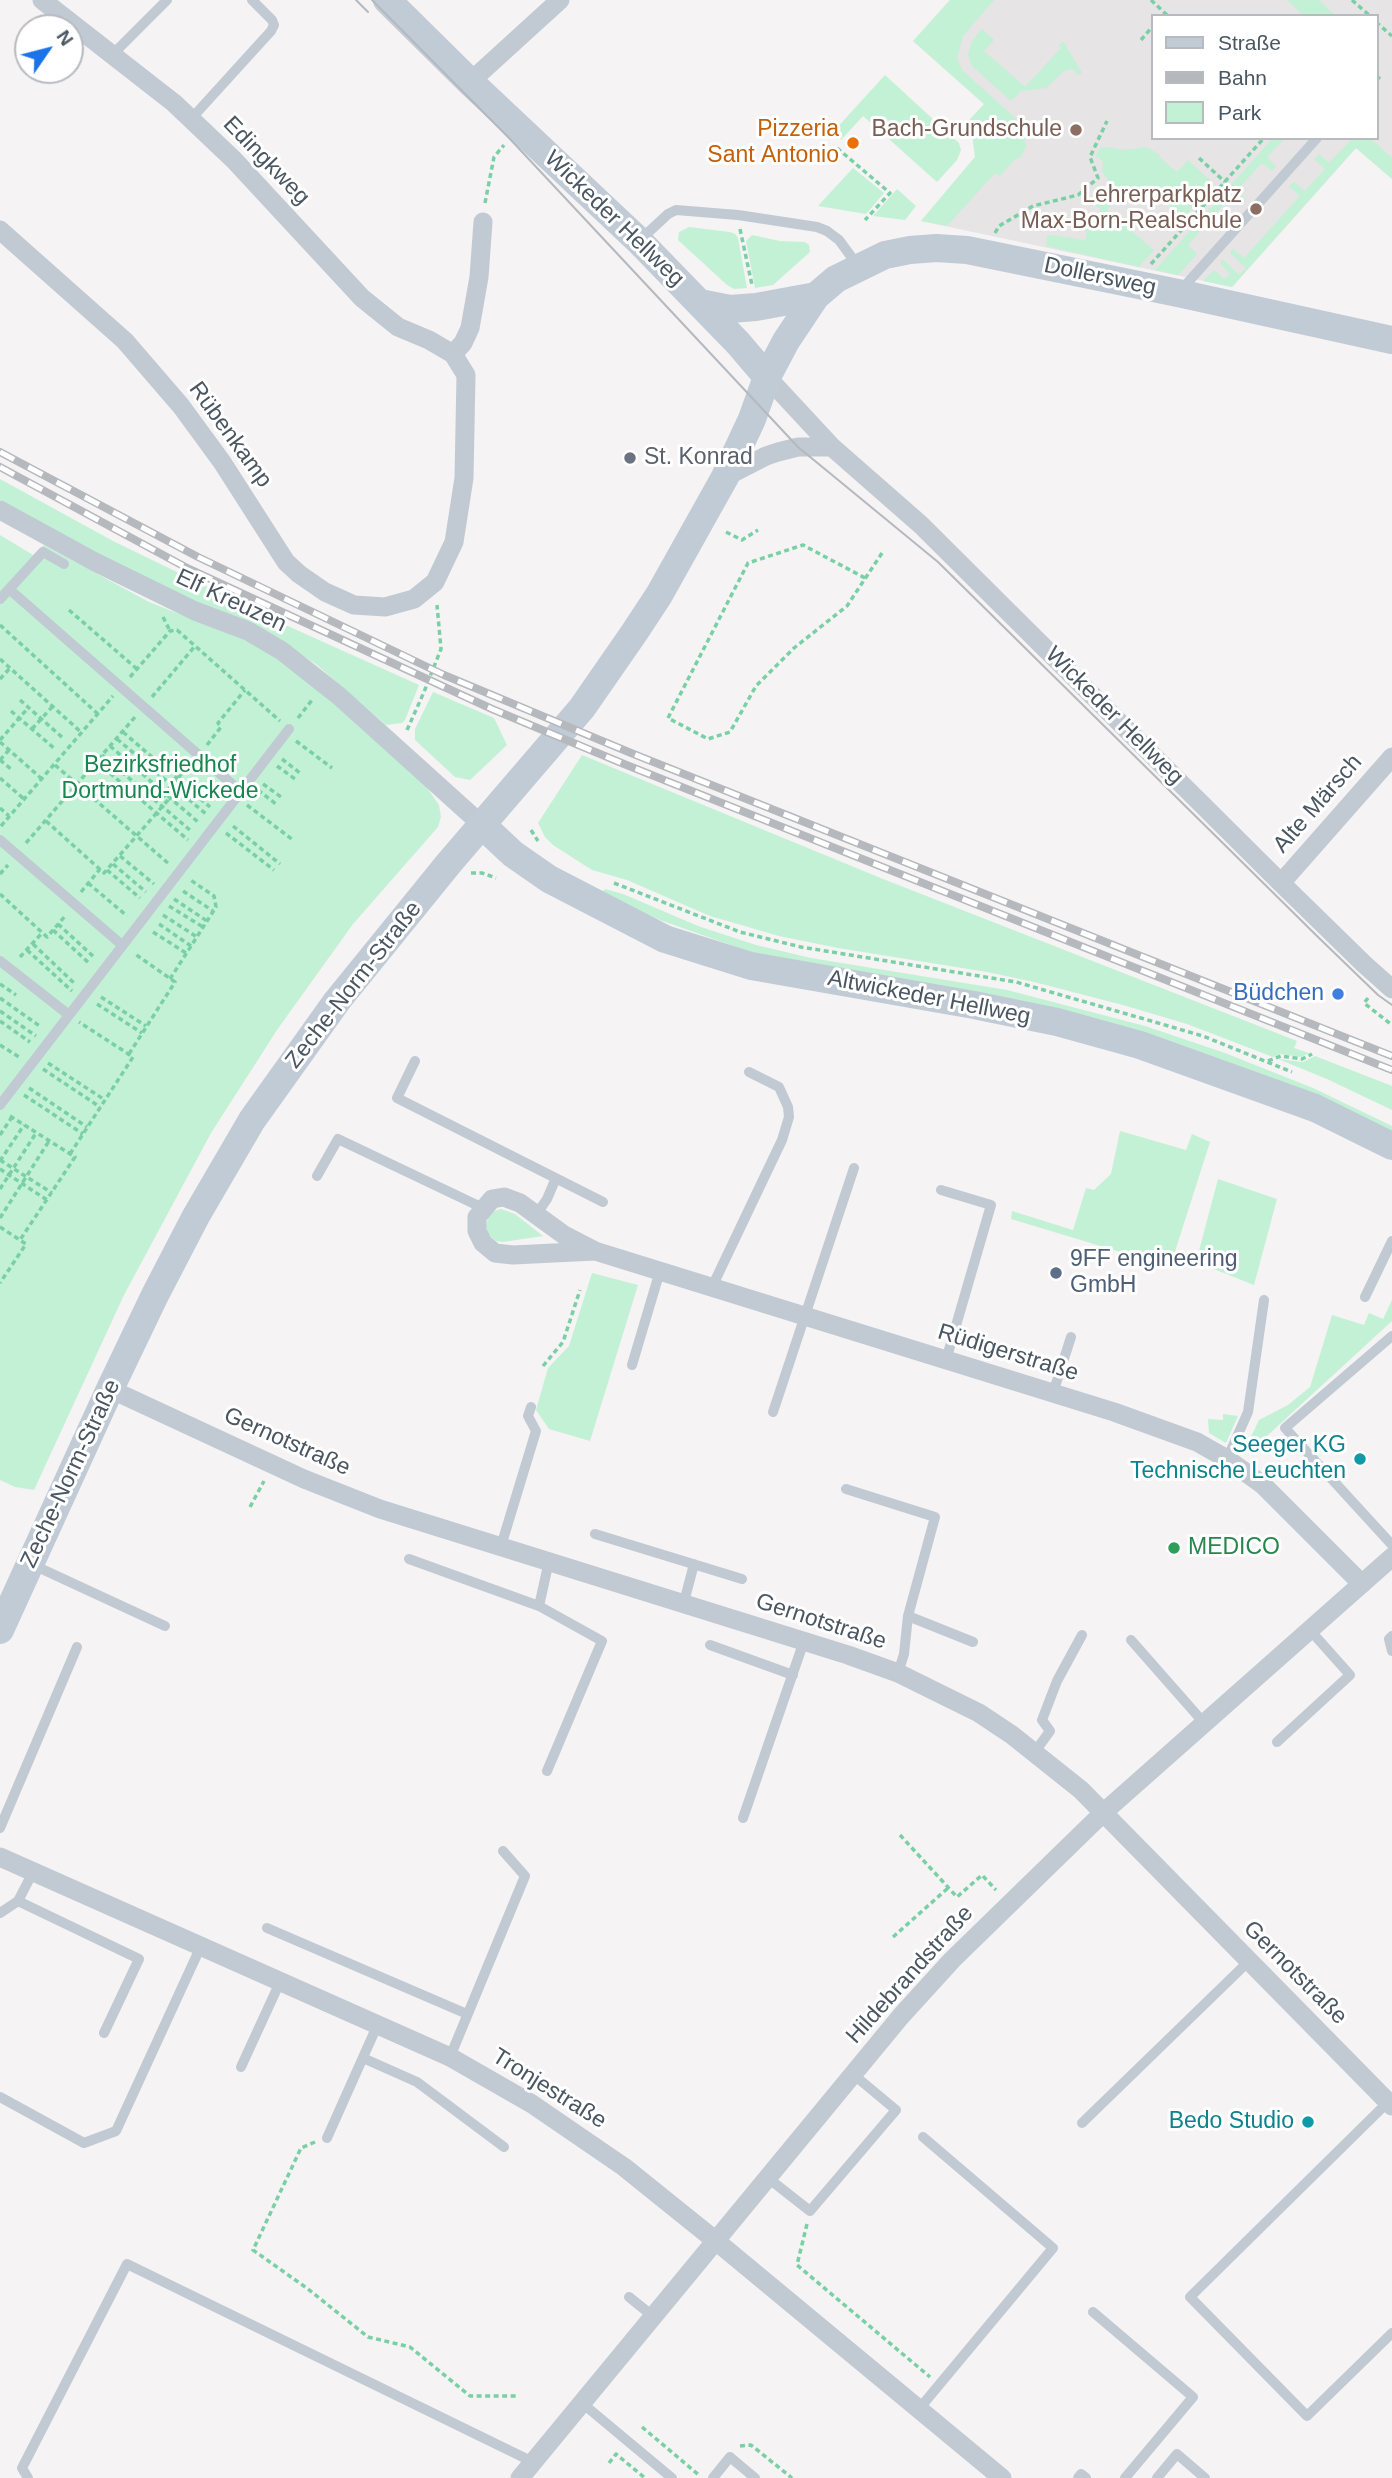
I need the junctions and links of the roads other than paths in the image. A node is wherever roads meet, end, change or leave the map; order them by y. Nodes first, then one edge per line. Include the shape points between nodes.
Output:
1 (42, 0) edge
2 (167, 0) edge
3 (252, 0) edge
4 (387, 0) edge
5 (560, 0) edge
6 (112, 55) junction
7 (470, 82) junction
8 (191, 119) junction
9 (1316, 140) edge
10 (483, 222) dead end
11 (0, 230) edge
12 (639, 242) junction
13 (858, 267) junction
14 (1178, 293) junction
15 (816, 296) junction
16 (700, 303) junction
17 (1392, 341) edge
18 (453, 354) junction
19 (767, 377) junction
20 (832, 447) junction
21 (725, 477) junction
22 (0, 510) edge
23 (60, 556) junction
24 (4, 592) edge
25 (288, 731) road end
26 (1389, 766) edge
27 (239, 795) junction
28 (482, 825) junction
29 (0, 841) edge
30 (1281, 883) junction
31 (122, 945) junction
32 (0, 961) edge
33 (1392, 989) edge
34 (69, 1015) junction
35 (415, 1061) dead end
36 (749, 1072) dead end
37 (3, 1109) edge
38 (1392, 1146) edge
39 (854, 1168) dead end
40 (317, 1177) dead end
41 (556, 1178) junction
42 (941, 1190) dead end
43 (603, 1202) dead end
44 (483, 1208) junction
45 (536, 1216) junction
46 (1392, 1241) edge
47 (595, 1251) junction
48 (660, 1271) junction
49 (712, 1287) junction
50 (1365, 1297) dead end
51 (1264, 1300) dead end
52 (804, 1316) junction
53 (1392, 1336) edge
54 (1071, 1337) dead end
55 (946, 1360) junction
56 (632, 1365) dead end
57 (110, 1389) junction
58 (1053, 1393) junction
59 (531, 1407) dead end
60 (774, 1412) dead end
61 (1227, 1459) junction
62 (846, 1489) dead end
63 (595, 1534) dead end
64 (1392, 1545) edge
65 (501, 1546) junction
66 (1392, 1557) edge
67 (409, 1559) dead end
68 (549, 1561) junction
69 (30, 1564) junction
70 (694, 1564) junction
71 (743, 1579) dead end
72 (1362, 1584) junction
73 (684, 1602) junction
74 (539, 1606) junction
75 (908, 1616) junction
76 (165, 1626) dead end
77 (1309, 1629) junction
78 (0, 1630) edge
79 (1082, 1635) dead end
80 (1392, 1636) edge
81 (1131, 1640) dead end
82 (804, 1641) junction
83 (972, 1642) dead end
84 (710, 1645) dead end
85 (77, 1647) dead end
86 (1392, 1651) edge
87 (898, 1673) junction
88 (793, 1675) junction
89 (1204, 1723) junction
90 (1277, 1742) dead end
91 (1034, 1753) junction
92 (547, 1771) dead end
93 (1104, 1812) junction
94 (743, 1818) dead end
95 (0, 1828) edge
96 (503, 1851) dead end
97 (0, 1857) edge
98 (33, 1872) junction
99 (18, 1901) junction
100 (0, 1911) edge
101 (267, 1928) dead end
102 (201, 1946) junction
103 (1249, 1961) junction
104 (280, 1982) junction
105 (467, 2014) junction
106 (377, 2026) junction
107 (104, 2033) dead end
108 (450, 2057) junction
109 (363, 2058) junction
110 (241, 2067) dead end
111 (853, 2075) junction
112 (0, 2097) edge
113 (1390, 2104) edge
114 (1082, 2123) dead end
115 (923, 2137) dead end
116 (327, 2138) road end
117 (504, 2147) dead end
118 (768, 2178) junction
119 (716, 2241) junction
120 (629, 2297) dead end
121 (1093, 2312) dead end
122 (654, 2317) junction
123 (1392, 2333) edge
124 (582, 2403) junction
125 (919, 2409) junction
126 (533, 2462) junction
127 (28, 2478) edge
128 (520, 2478) edge
129 (672, 2478) edge
130 (713, 2478) edge
131 (755, 2478) edge
132 (1002, 2478) edge
133 (1078, 2478) edge
134 (1086, 2478) edge
135 (1125, 2478) edge
136 (1157, 2478) edge
137 (1205, 2478) edge

1 - 6 street, Edingkweg
2 - 6 lane
3 - 8 lane via 272,20 271,31
4 - 7 main road, Wickeder Hellweg
5 - 7 street
6 - 8 street, Edingkweg
7 - 12 main road, Wickeder Hellweg
8 - 18 street, Edingkweg via 362,298 398,327
9 - 14 lane
10 - 18 street via 470,328
11 - 18 street, Rübenkamp via 125,341 202,432 276,549 299,574 354,605 385,607 414,599 435,582 454,542 464,478 466,375
12 - 13 lane via 676,210 724,214 817,227 839,240
12 - 16 main road, Wickeder Hellweg
13 - 14 main road, Dollersweg via 910,250 967,250
13 - 15 main road, Dollersweg
14 - 17 main road, Dollersweg
15 - 16 main road, Dollersweg via 730,309
15 - 19 main road, Dollersweg
16 - 19 main road, Wickeder Hellweg
19 - 20 street, Wickeder Hellweg
19 - 21 main road, Zeche-Norm-Straße
20 - 21 street via 778,452
20 - 30 street, Wickeder Hellweg via 921,525
21 - 28 main road, Zeche-Norm-Straße via 659,594 582,708
22 - 23 street, Elf Kreuzen
23 - 24 lane via 43,552
23 - 28 street, Elf Kreuzen via 248,631 271,645 339,696
24 - 27 lane
25 - 27 lane
26 - 30 street, Alte Märsch
27 - 31 lane
28 - 38 main road, Altwickeder Hellweg via 549,879 675,942 751,966 974,1004 1140,1045 1315,1108
28 - 57 main road, Zeche-Norm-Straße via 337,1001 252,1120 196,1216
29 - 31 lane
30 - 33 street, Wickeder Hellweg
31 - 34 lane
32 - 34 lane
34 - 37 lane
35 - 41 lane via 397,1098
36 - 49 lane via 779,1087 789,1117
39 - 52 lane
40 - 44 lane via 338,1139
41 - 43 lane
41 - 45 lane
42 - 55 lane via 991,1205
44 - 45 street, Rüdigerstraße via 492,1199 503,1197
44 - 47 street, Rüdigerstraße via 477,1217 477,1231 495,1253
45 - 47 street, Rüdigerstraße
46 - 50 lane
47 - 48 street, Rüdigerstraße
48 - 49 street, Rüdigerstraße
48 - 56 lane
49 - 52 street, Rüdigerstraße
51 - 61 lane via 1248,1412
52 - 55 street, Rüdigerstraße
52 - 60 lane
53 - 64 lane via 1285,1429
54 - 58 lane
55 - 58 street, Rüdigerstraße
57 - 65 street, Gernotstraße via 304,1479 380,1509
57 - 69 main road, Zeche-Norm-Straße
58 - 61 street, Rüdigerstraße via 1171,1432
59 - 65 lane via 528,1416 536,1431
61 - 72 street, Rüdigerstraße via 1263,1485
62 - 75 lane via 935,1517
63 - 70 lane
65 - 68 street, Gernotstraße
66 - 72 street, Hildebrandstraße
67 - 74 lane
68 - 73 street, Gernotstraße
68 - 74 lane
69 - 76 lane
69 - 78 main road, Zeche-Norm-Straße
70 - 71 lane
70 - 73 lane
72 - 77 street, Hildebrandstraße
73 - 82 street, Gernotstraße
74 - 92 lane via 602,1641
75 - 83 lane
75 - 87 lane
77 - 89 street, Hildebrandstraße
77 - 90 lane via 1350,1675
79 - 91 lane via 1042,1720 1050,1731
80 - 86 lane
81 - 89 lane
82 - 87 street, Gernotstraße
82 - 88 lane
84 - 88 lane
85 - 95 lane
87 - 91 street, Gernotstraße via 979,1713
88 - 94 lane
89 - 93 street, Hildebrandstraße
91 - 93 street, Gernotstraße
93 - 103 street, Gernotstraße
93 - 111 street, Hildebrandstraße via 952,1960
96 - 105 lane via 525,1876
97 - 98 street, Tronjestraße
98 - 99 lane
98 - 102 street, Tronjestraße
99 - 100 lane
99 - 107 lane via 139,1959
101 - 105 lane
102 - 104 street, Tronjestraße
102 - 112 lane via 116,2130 84,2143
103 - 113 street, Gernotstraße
103 - 114 lane
104 - 106 street, Tronjestraße
104 - 110 lane
105 - 108 lane
106 - 108 street, Tronjestraße
106 - 109 lane
108 - 119 street, Tronjestraße via 532,2104 624,2167
109 - 116 lane
109 - 117 lane via 417,2082
111 - 118 street, Hildebrandstraße
111 - 118 lane via 896,2110 810,2211
113 - 123 lane via 1190,2297 1307,2416
115 - 125 lane via 1053,2248
118 - 119 street, Hildebrandstraße
119 - 122 street, Hildebrandstraße
119 - 125 street, Tronjestraße
120 - 122 lane
121 - 135 lane via 1193,2397
122 - 124 street, Hildebrandstraße
124 - 126 street, Hildebrandstraße
124 - 129 lane
125 - 132 street, Tronjestraße
126 - 127 lane via 127,2264 22,2468
126 - 128 street, Hildebrandstraße
130 - 131 lane via 730,2457
133 - 134 lane via 1081,2474
136 - 137 lane via 1177,2454

